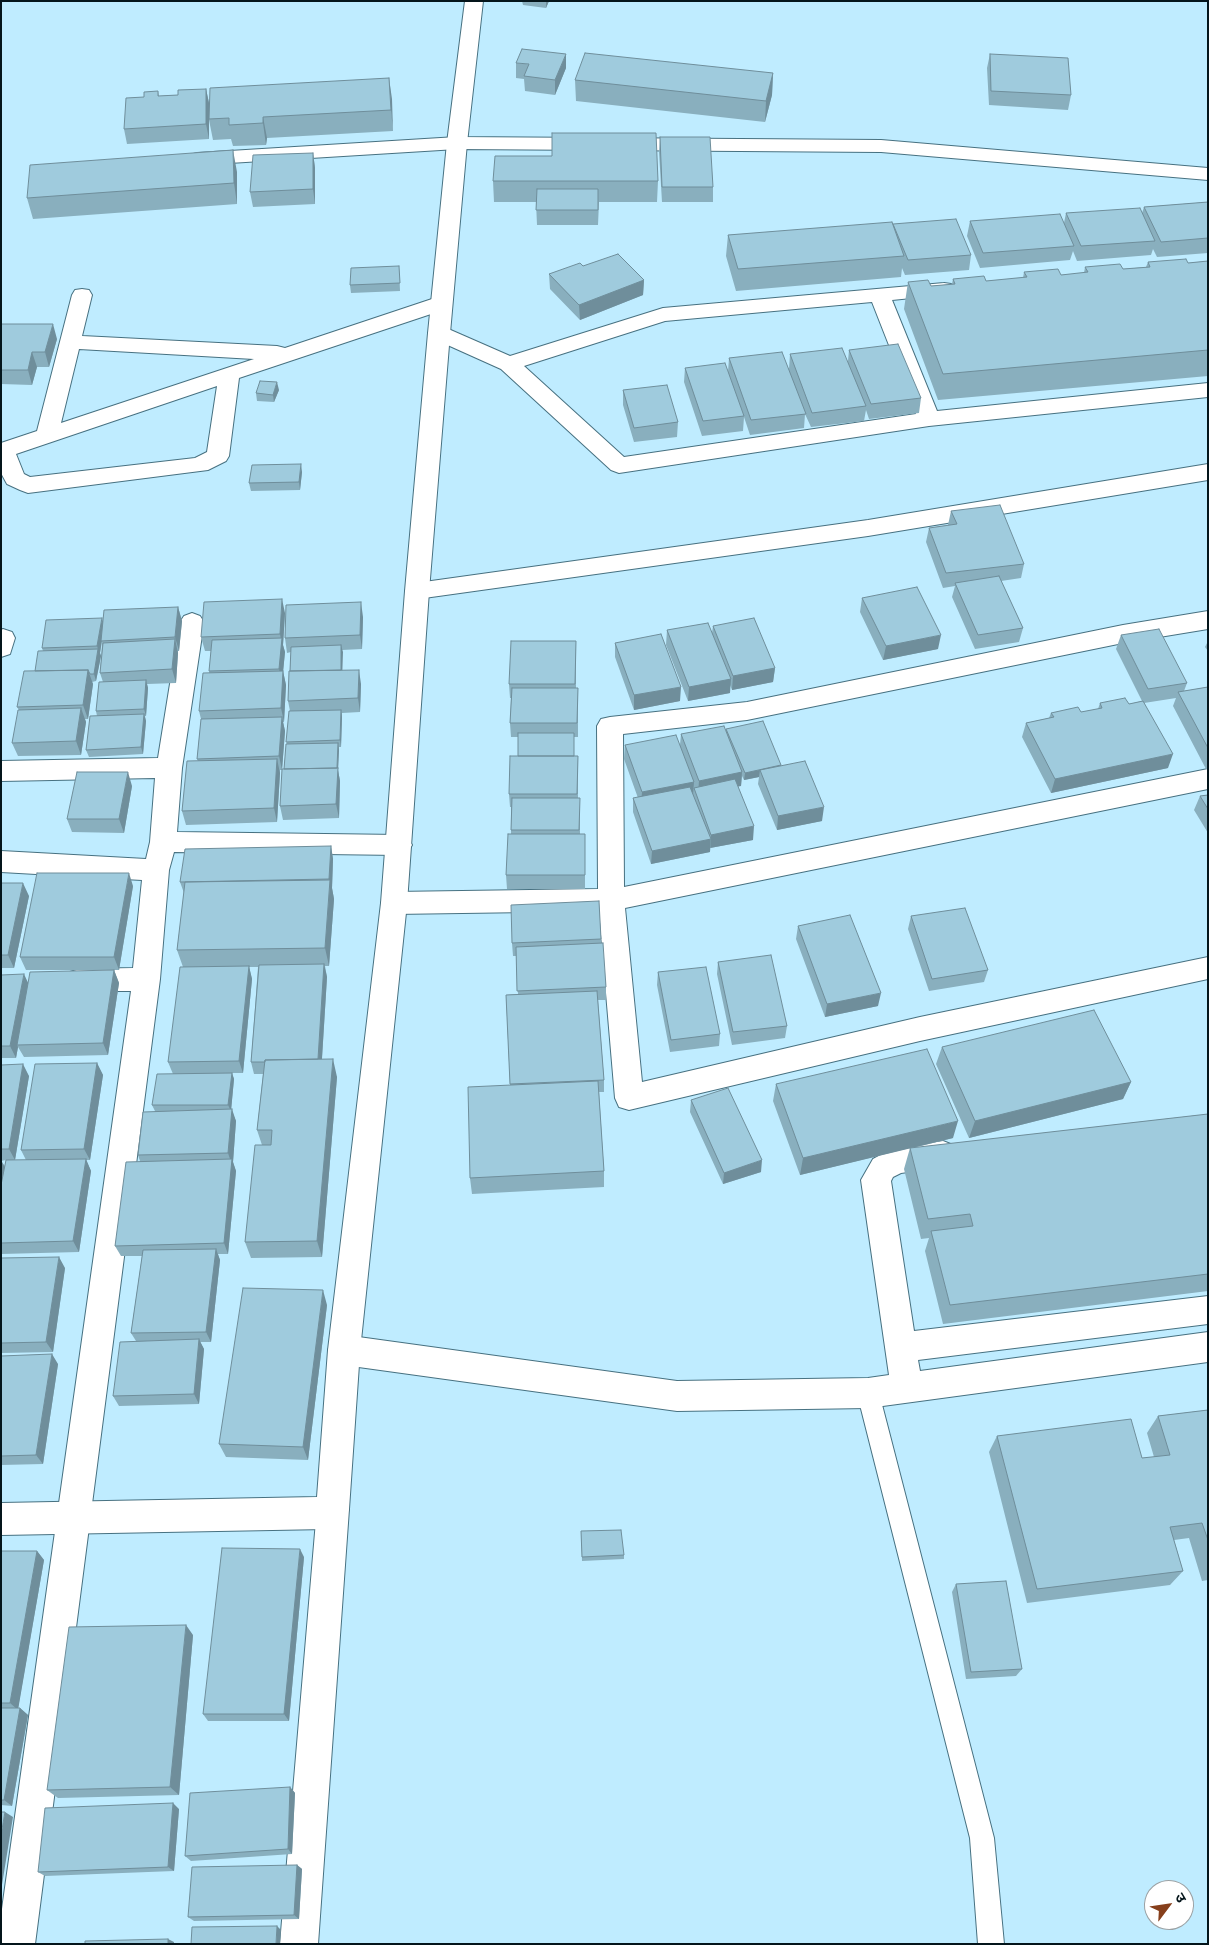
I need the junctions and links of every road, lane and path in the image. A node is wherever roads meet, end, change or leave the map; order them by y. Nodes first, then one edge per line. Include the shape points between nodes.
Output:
1 (474, 1) edge
2 (457, 144) junction
3 (179, 160) edge
4 (1208, 174) edge
5 (959, 288) edge
6 (879, 295) junction
7 (82, 296) dead end
8 (442, 304) junction
9 (439, 333) junction
10 (71, 342) junction
11 (291, 354) junction
12 (510, 364) junction
13 (229, 375) junction
14 (1208, 390) edge
15 (929, 419) junction
16 (47, 435) junction
17 (2, 450) edge
18 (1208, 472) edge
19 (417, 591) junction
20 (1208, 620) edge
21 (192, 622) dead end
22 (169, 768) junction
23 (1, 771) edge
24 (1208, 779) edge
25 (399, 845) junction
26 (159, 856) junction
27 (1, 861) edge
28 (611, 900) junction
29 (394, 903) junction
30 (1208, 968) edge
31 (146, 979) junction
32 (59, 980) edge
33 (974, 1150) edge
34 (1208, 1310) edge
35 (901, 1347) junction
36 (1208, 1347) edge
37 (344, 1350) junction
38 (907, 1388) junction
39 (868, 1393) junction
40 (333, 1509) junction
41 (73, 1516) junction
42 (1, 1519) edge
43 (16, 1944) edge
44 (299, 1944) edge
45 (991, 1944) edge

1 - 2 street
2 - 3 street
2 - 4 street via 881,146
2 - 8 street
5 - 6 street
6 - 12 street via 663,315
6 - 15 street
7 - 10 street
8 - 9 street
8 - 11 street
9 - 12 street
9 - 19 street
10 - 11 street
10 - 16 street
11 - 13 street
12 - 15 street via 619,464
13 - 16 street
13 - 17 street via 218,456 200,465 28,485 15,479
14 - 15 street
16 - 17 street
18 - 19 street via 868,528
19 - 25 street
20 - 28 street via 1123,634 747,711 610,726
21 - 22 street
22 - 23 street
22 - 26 street
24 - 28 street
25 - 26 street
25 - 29 street
26 - 27 street
26 - 31 street
28 - 29 street
28 - 30 street via 629,1098 920,1029
29 - 37 street
31 - 32 street
31 - 41 street
33 - 35 street via 896,1160 883,1168 876,1180
34 - 35 street
35 - 38 street
36 - 38 street
37 - 39 street via 677,1396
37 - 40 street
38 - 39 street
39 - 45 lane via 982,1838
40 - 41 street via 327,1513
40 - 44 street
41 - 42 street
41 - 43 street

